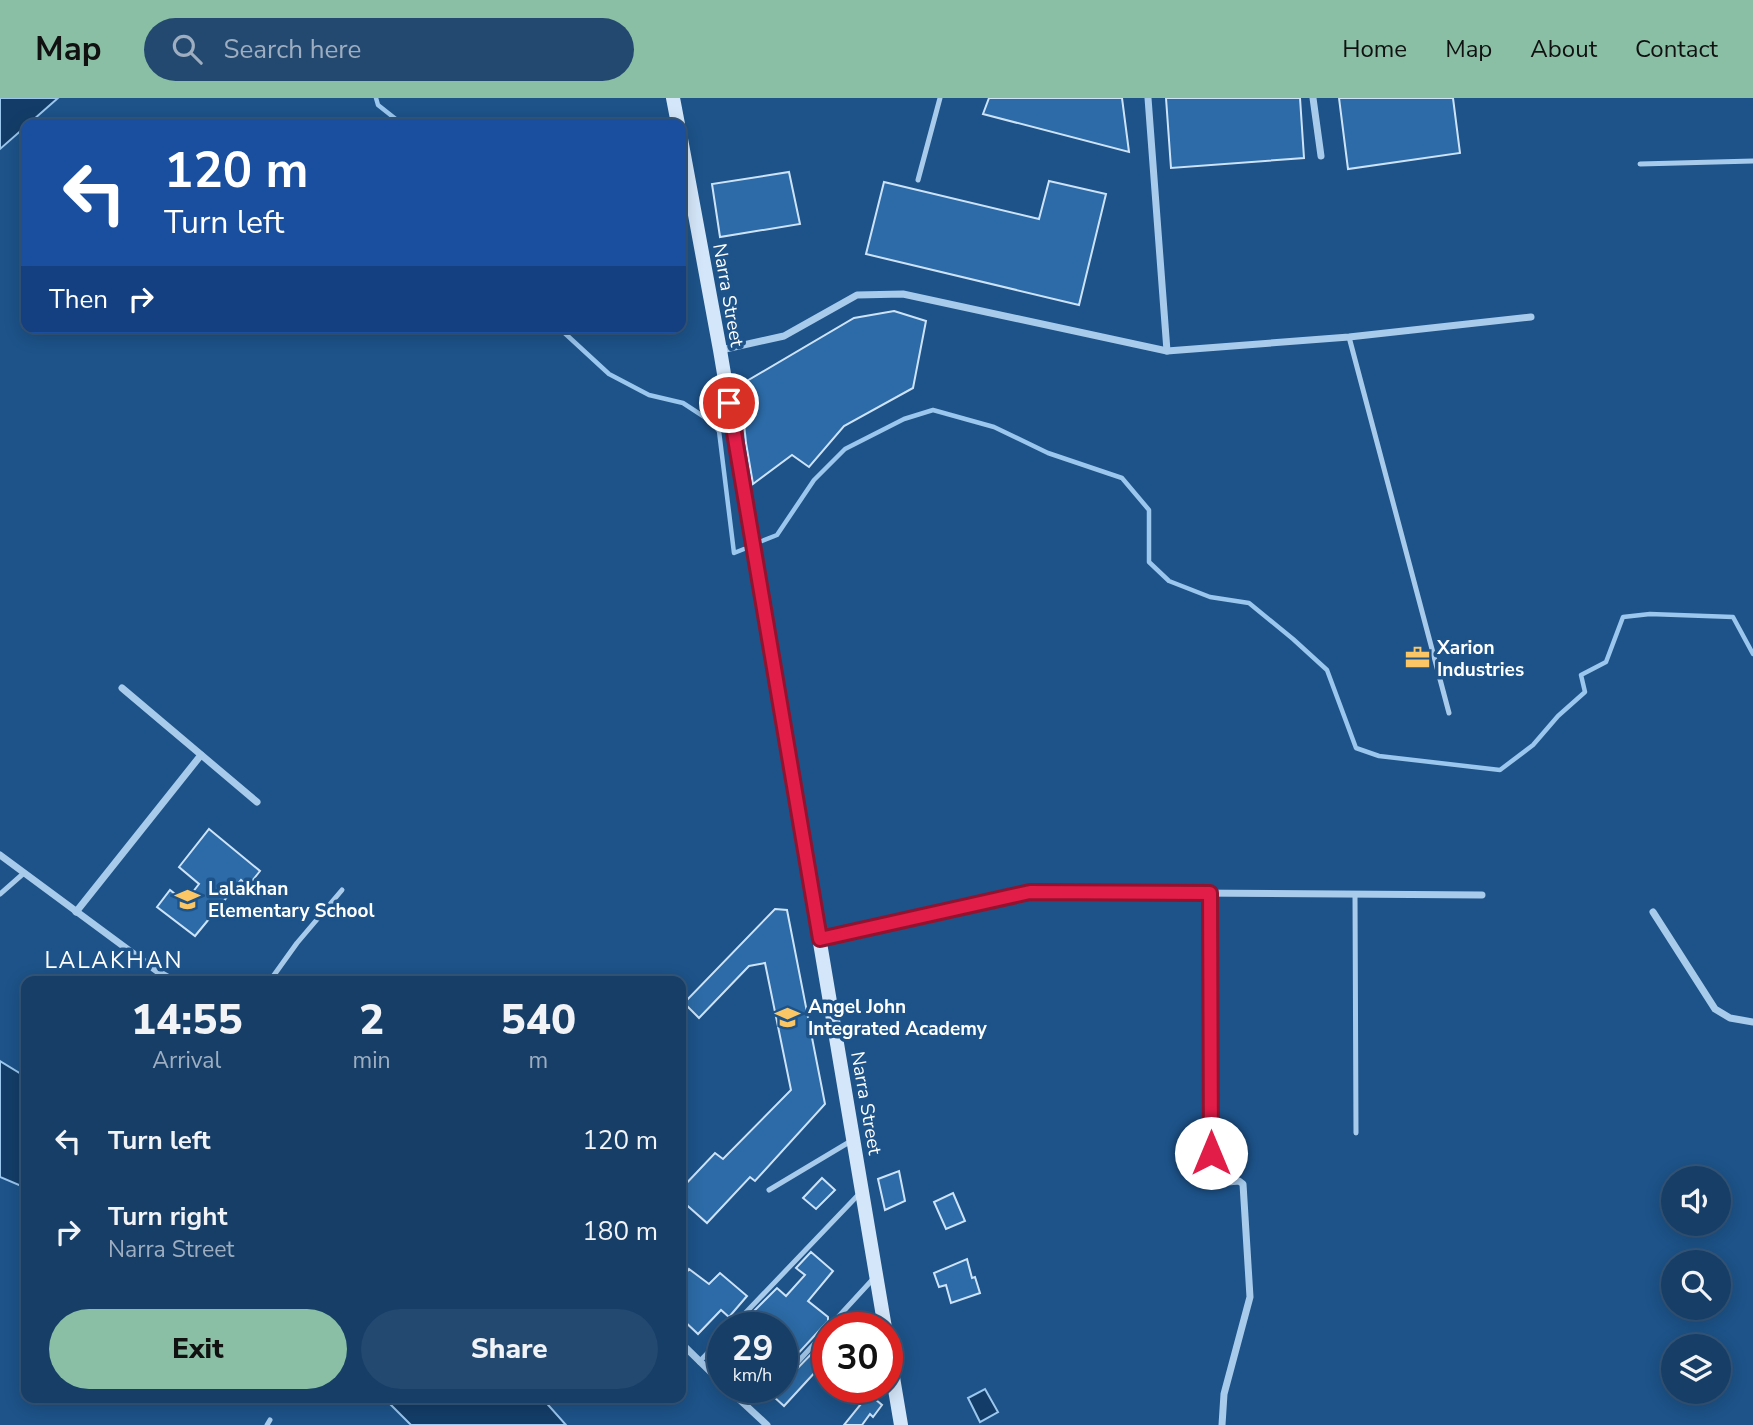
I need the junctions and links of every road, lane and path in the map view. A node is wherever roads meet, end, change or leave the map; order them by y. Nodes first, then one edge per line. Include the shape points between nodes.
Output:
1 (673, 98) edge
2 (940, 98) edge
3 (1147, 98) edge
4 (1313, 98) edge
5 (677, 119) edge
6 (1321, 156) dead end
7 (1753, 160) edge
8 (1640, 164) dead end
9 (686, 166) edge
10 (918, 180) dead end
11 (1531, 317) dead end
12 (1349, 337) junction
13 (720, 350) junction
14 (1167, 351) junction
15 (122, 688) dead end
16 (1449, 713) dead end
17 (201, 755) junction
18 (257, 802) dead end
19 (0, 855) edge
20 (24, 873) junction
21 (342, 890) dead end
22 (1210, 893) junction
23 (0, 894) edge
24 (1355, 894) junction
25 (1482, 895) dead end
26 (76, 912) junction
27 (1653, 912) dead end
28 (820, 939) junction
29 (166, 976) edge
30 (274, 976) edge
31 (1753, 1022) edge
32 (1356, 1133) dead end
33 (853, 1139) junction
34 (769, 1190) dead end
35 (862, 1191) junction
36 (876, 1276) junction
37 (746, 1312) edge
38 (843, 1312) edge
39 (882, 1312) edge
40 (812, 1346) edge
41 (686, 1348) edge
42 (707, 1354) edge
43 (699, 1362) junction
44 (798, 1362) edge
45 (707, 1369) edge
46 (743, 1403) edge
47 (897, 1403) edge
48 (767, 1425) edge
49 (901, 1425) edge
50 (1222, 1425) edge

1 - 5 main road
2 - 10 lane
3 - 14 street
4 - 6 street
7 - 8 lane
9 - 13 main road, Narra Street
11 - 12 street
12 - 14 street
12 - 16 lane
13 - 14 street via 784,336 857,295 903,294
13 - 28 main road, Narra Street
15 - 17 street
17 - 18 street
17 - 26 street
19 - 20 street
20 - 23 lane
20 - 26 street
21 - 30 lane
22 - 24 street
22 - 28 street via 1030,892
22 - 50 street via 1211,1179 1242,1184 1250,1297 1224,1394
24 - 25 street
24 - 32 lane
26 - 29 street
27 - 31 street via 1715,1009 1730,1018
28 - 33 main road, Narra Street
33 - 34 lane
33 - 35 main road, Narra Street
35 - 36 main road, Narra Street
35 - 37 lane
36 - 38 lane
36 - 39 main road, Narra Street
40 - 44 lane
41 - 43 street
42 - 43 lane
43 - 45 street
46 - 48 street
47 - 49 main road

